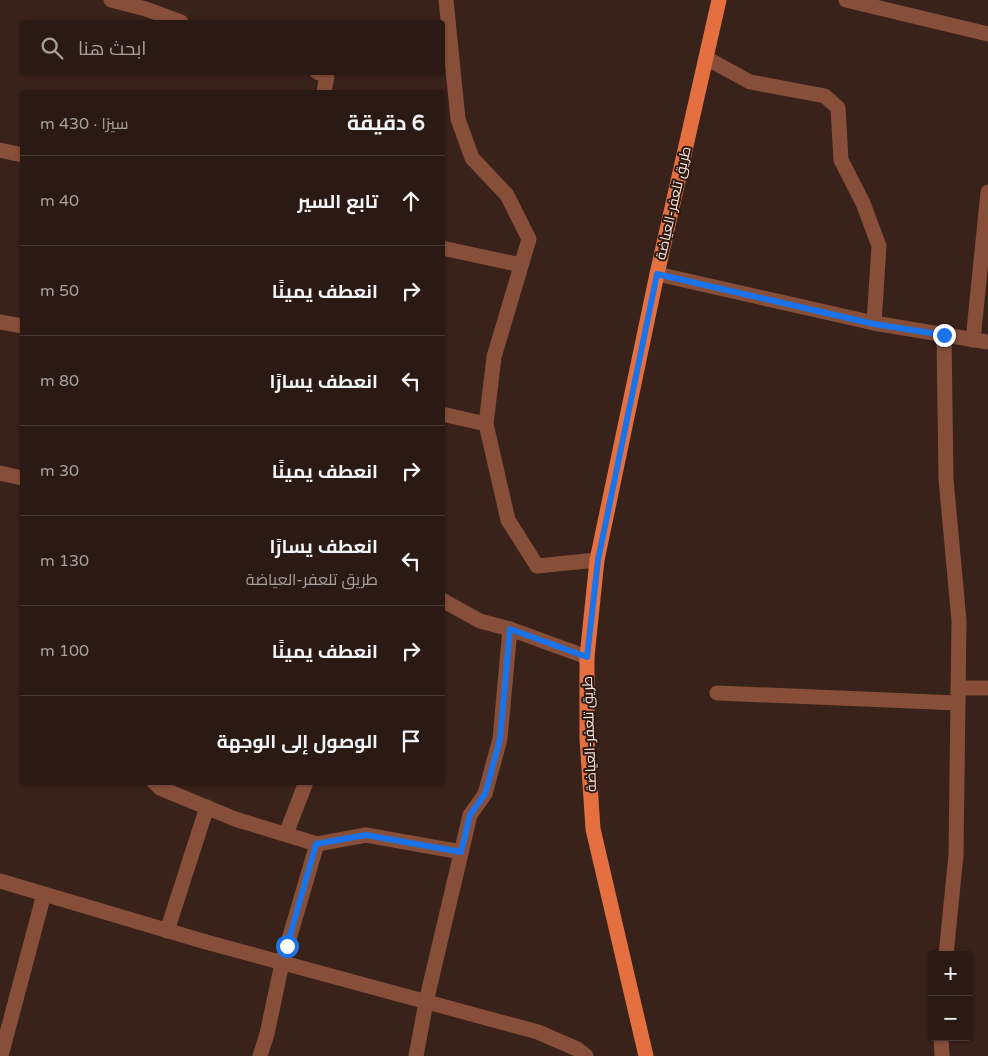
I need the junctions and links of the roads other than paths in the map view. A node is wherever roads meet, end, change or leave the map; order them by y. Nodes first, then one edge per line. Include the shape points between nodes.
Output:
1 (111, 0) edge
2 (446, 0) edge
3 (719, 0) edge
4 (846, 0) edge
5 (176, 20) edge
6 (988, 34) edge
7 (706, 58) junction
8 (324, 75) edge
9 (324, 90) edge
10 (0, 150) edge
11 (20, 155) edge
12 (988, 192) edge
13 (445, 249) edge
14 (521, 265) junction
15 (657, 274) junction
16 (0, 322) edge
17 (874, 324) junction
18 (20, 326) edge
19 (944, 335) junction
20 (981, 341) edge
21 (445, 415) edge
22 (486, 424) junction
23 (0, 473) edge
24 (20, 478) edge
25 (598, 560) junction
26 (445, 602) edge
27 (510, 629) junction
28 (587, 657) junction
29 (958, 688) junction
30 (988, 688) edge
31 (717, 693) dead end
32 (958, 703) junction
33 (157, 785) edge
34 (305, 785) edge
35 (207, 807) junction
36 (286, 834) junction
37 (316, 844) junction
38 (461, 852) junction
39 (0, 881) edge
40 (44, 894) junction
41 (167, 930) junction
42 (946, 951) edge
43 (282, 963) junction
44 (426, 1002) junction
45 (941, 1041) edge
46 (1, 1056) edge
47 (260, 1056) edge
48 (416, 1056) edge
49 (586, 1056) edge
50 (646, 1056) edge
51 (942, 1056) edge

1 - 5 street
2 - 14 street via 458,119 472,158 507,194 530,239
3 - 7 main road, طريق تلعفر-العياضة
4 - 6 street
7 - 15 main road, طريق تلعفر-العياضة
7 - 17 street via 750,82 825,96 838,108 841,160 880,246
8 - 9 street via 327,76
10 - 11 street
12 - 20 street
13 - 14 street
14 - 22 street via 494,356
15 - 17 street
15 - 25 main road, طريق تلعفر-العياضة
16 - 18 street
17 - 19 street
19 - 20 street
19 - 29 street via 946,479 959,621
21 - 22 street
22 - 25 street via 508,520 537,566
23 - 24 street
25 - 28 main road, طريق تلعفر-العياضة
26 - 27 street via 480,621
27 - 28 street
27 - 38 street via 500,739 485,794 470,815
28 - 50 main road, طريق تلعفر-العياضة via 587,738 593,830
29 - 30 street
29 - 32 street
31 - 32 street
32 - 42 street via 956,855
33 - 35 street
34 - 36 street
35 - 36 street
35 - 41 street
36 - 37 street
37 - 38 street via 366,835
37 - 43 street
38 - 44 street
39 - 40 street
40 - 41 street
40 - 46 street
41 - 43 street
43 - 44 street
43 - 47 street
44 - 48 street
44 - 49 street via 538,1032 578,1049
45 - 51 street

